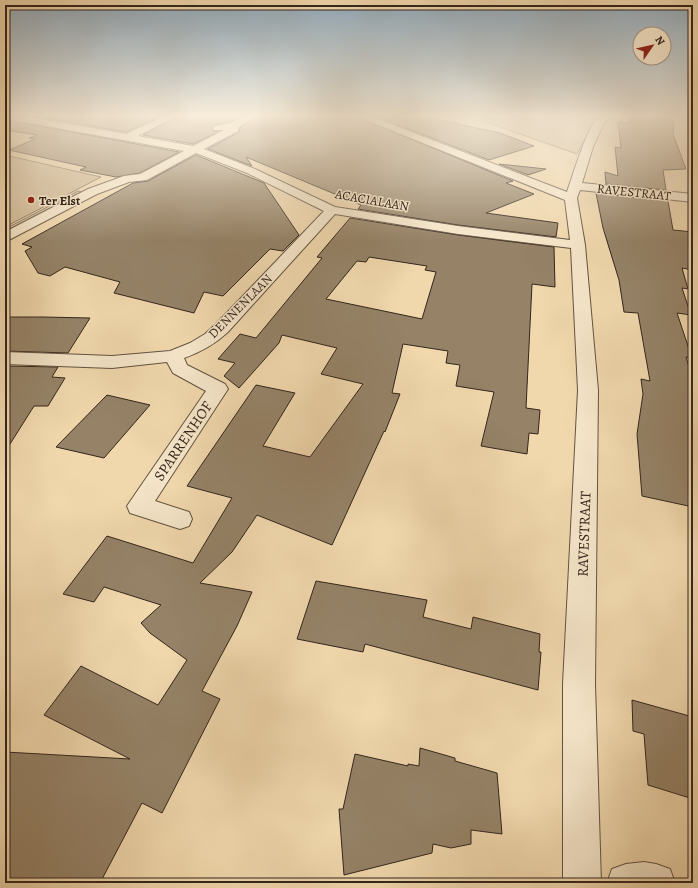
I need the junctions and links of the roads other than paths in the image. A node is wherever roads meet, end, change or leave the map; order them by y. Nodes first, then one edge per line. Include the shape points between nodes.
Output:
1 (182, 157) edge
2 (216, 157) edge
3 (477, 157) edge
4 (585, 157) edge
5 (573, 192) junction
6 (693, 198) edge
7 (332, 210) junction
8 (5, 238) edge
9 (578, 245) junction
10 (173, 356) junction
11 (5, 358) edge
12 (180, 519) dead end
13 (582, 883) edge

1 - 8 street via 143,177 133,172
2 - 7 street, ACACIALAAN via 251,171
3 - 5 street
4 - 5 street, RAVESTRAAT
5 - 6 street, RAVESTRAAT
5 - 9 street, RAVESTRAAT
7 - 9 street, ACACIALAAN via 458,230
7 - 10 street, DENNENLAAN via 222,328 201,344
9 - 13 street, RAVESTRAAT via 588,390 580,684
10 - 11 street, DENNENLAAN via 112,362
10 - 12 street, SPARRENHOF via 180,369 218,389 139,506

